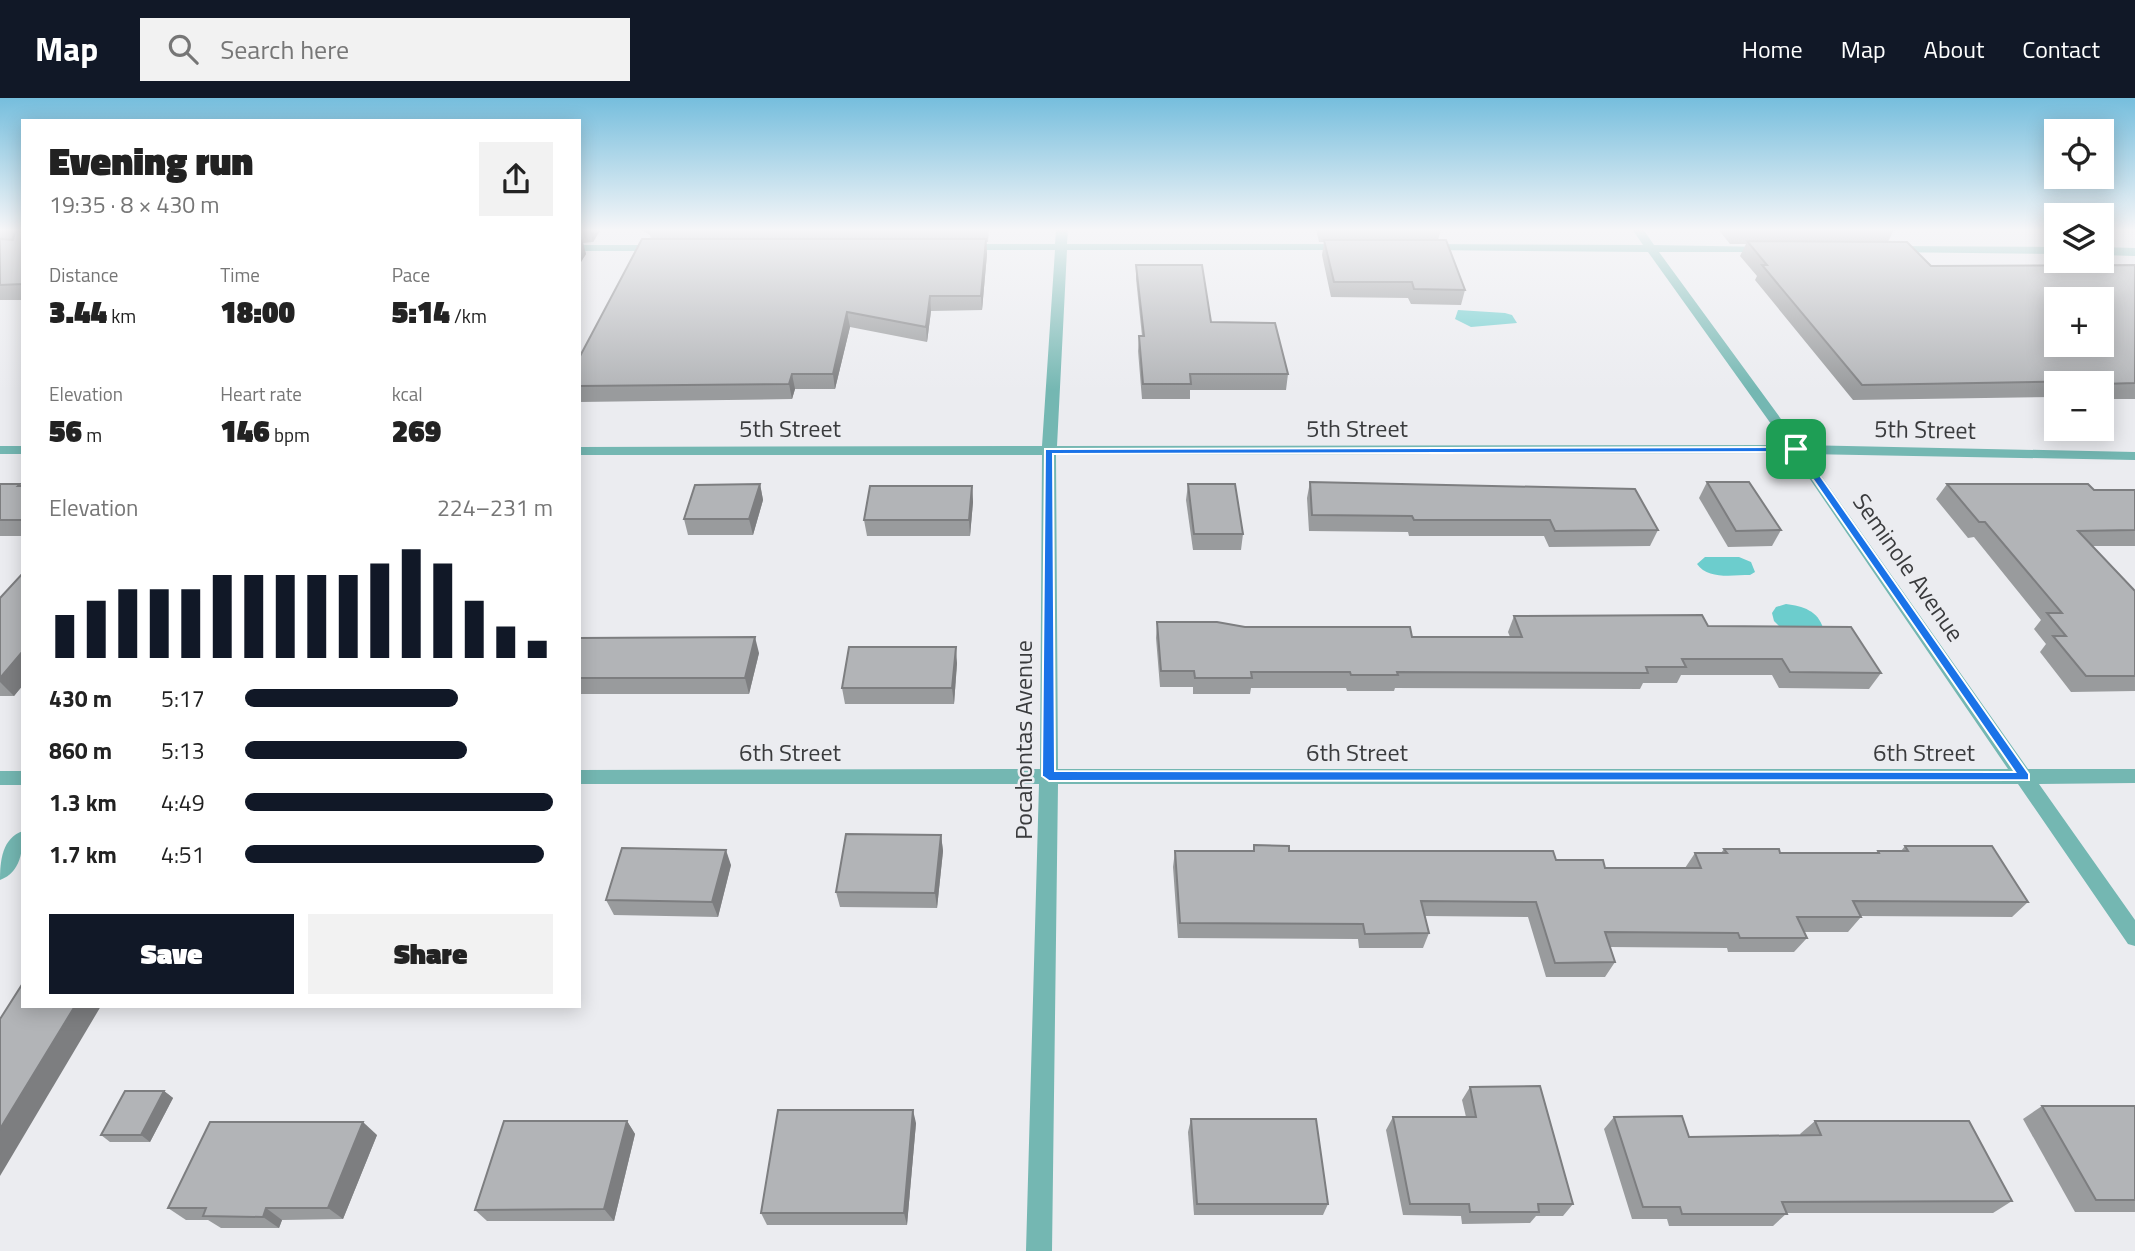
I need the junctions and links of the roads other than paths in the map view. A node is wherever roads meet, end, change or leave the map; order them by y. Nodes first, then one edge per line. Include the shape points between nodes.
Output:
1 (1059, 283) edge
2 (1674, 283) edge
3 (1796, 449) junction
4 (0, 450) edge
5 (21, 450) edge
6 (581, 451) edge
7 (1049, 452) junction
8 (2135, 456) edge
9 (1049, 776) junction
10 (2135, 776) edge
11 (581, 777) edge
12 (2025, 777) junction
13 (0, 778) edge
14 (21, 778) edge
15 (21, 842) edge
16 (0, 871) edge
17 (2135, 937) edge
18 (1039, 1251) edge

1 - 7 street, Pocahontas Avenue
2 - 3 street, Seminole Avenue
3 - 7 street, 5th Street
3 - 8 street, 5th Street
3 - 12 street, Seminole Avenue
4 - 5 street
6 - 7 street, 5th Street
7 - 9 street, Pocahontas Avenue
9 - 11 street, 6th Street
9 - 12 street, 6th Street
9 - 18 street, Pocahontas Avenue
10 - 12 street, 6th Street
12 - 17 street, Seminole Avenue
13 - 14 street
15 - 16 street

